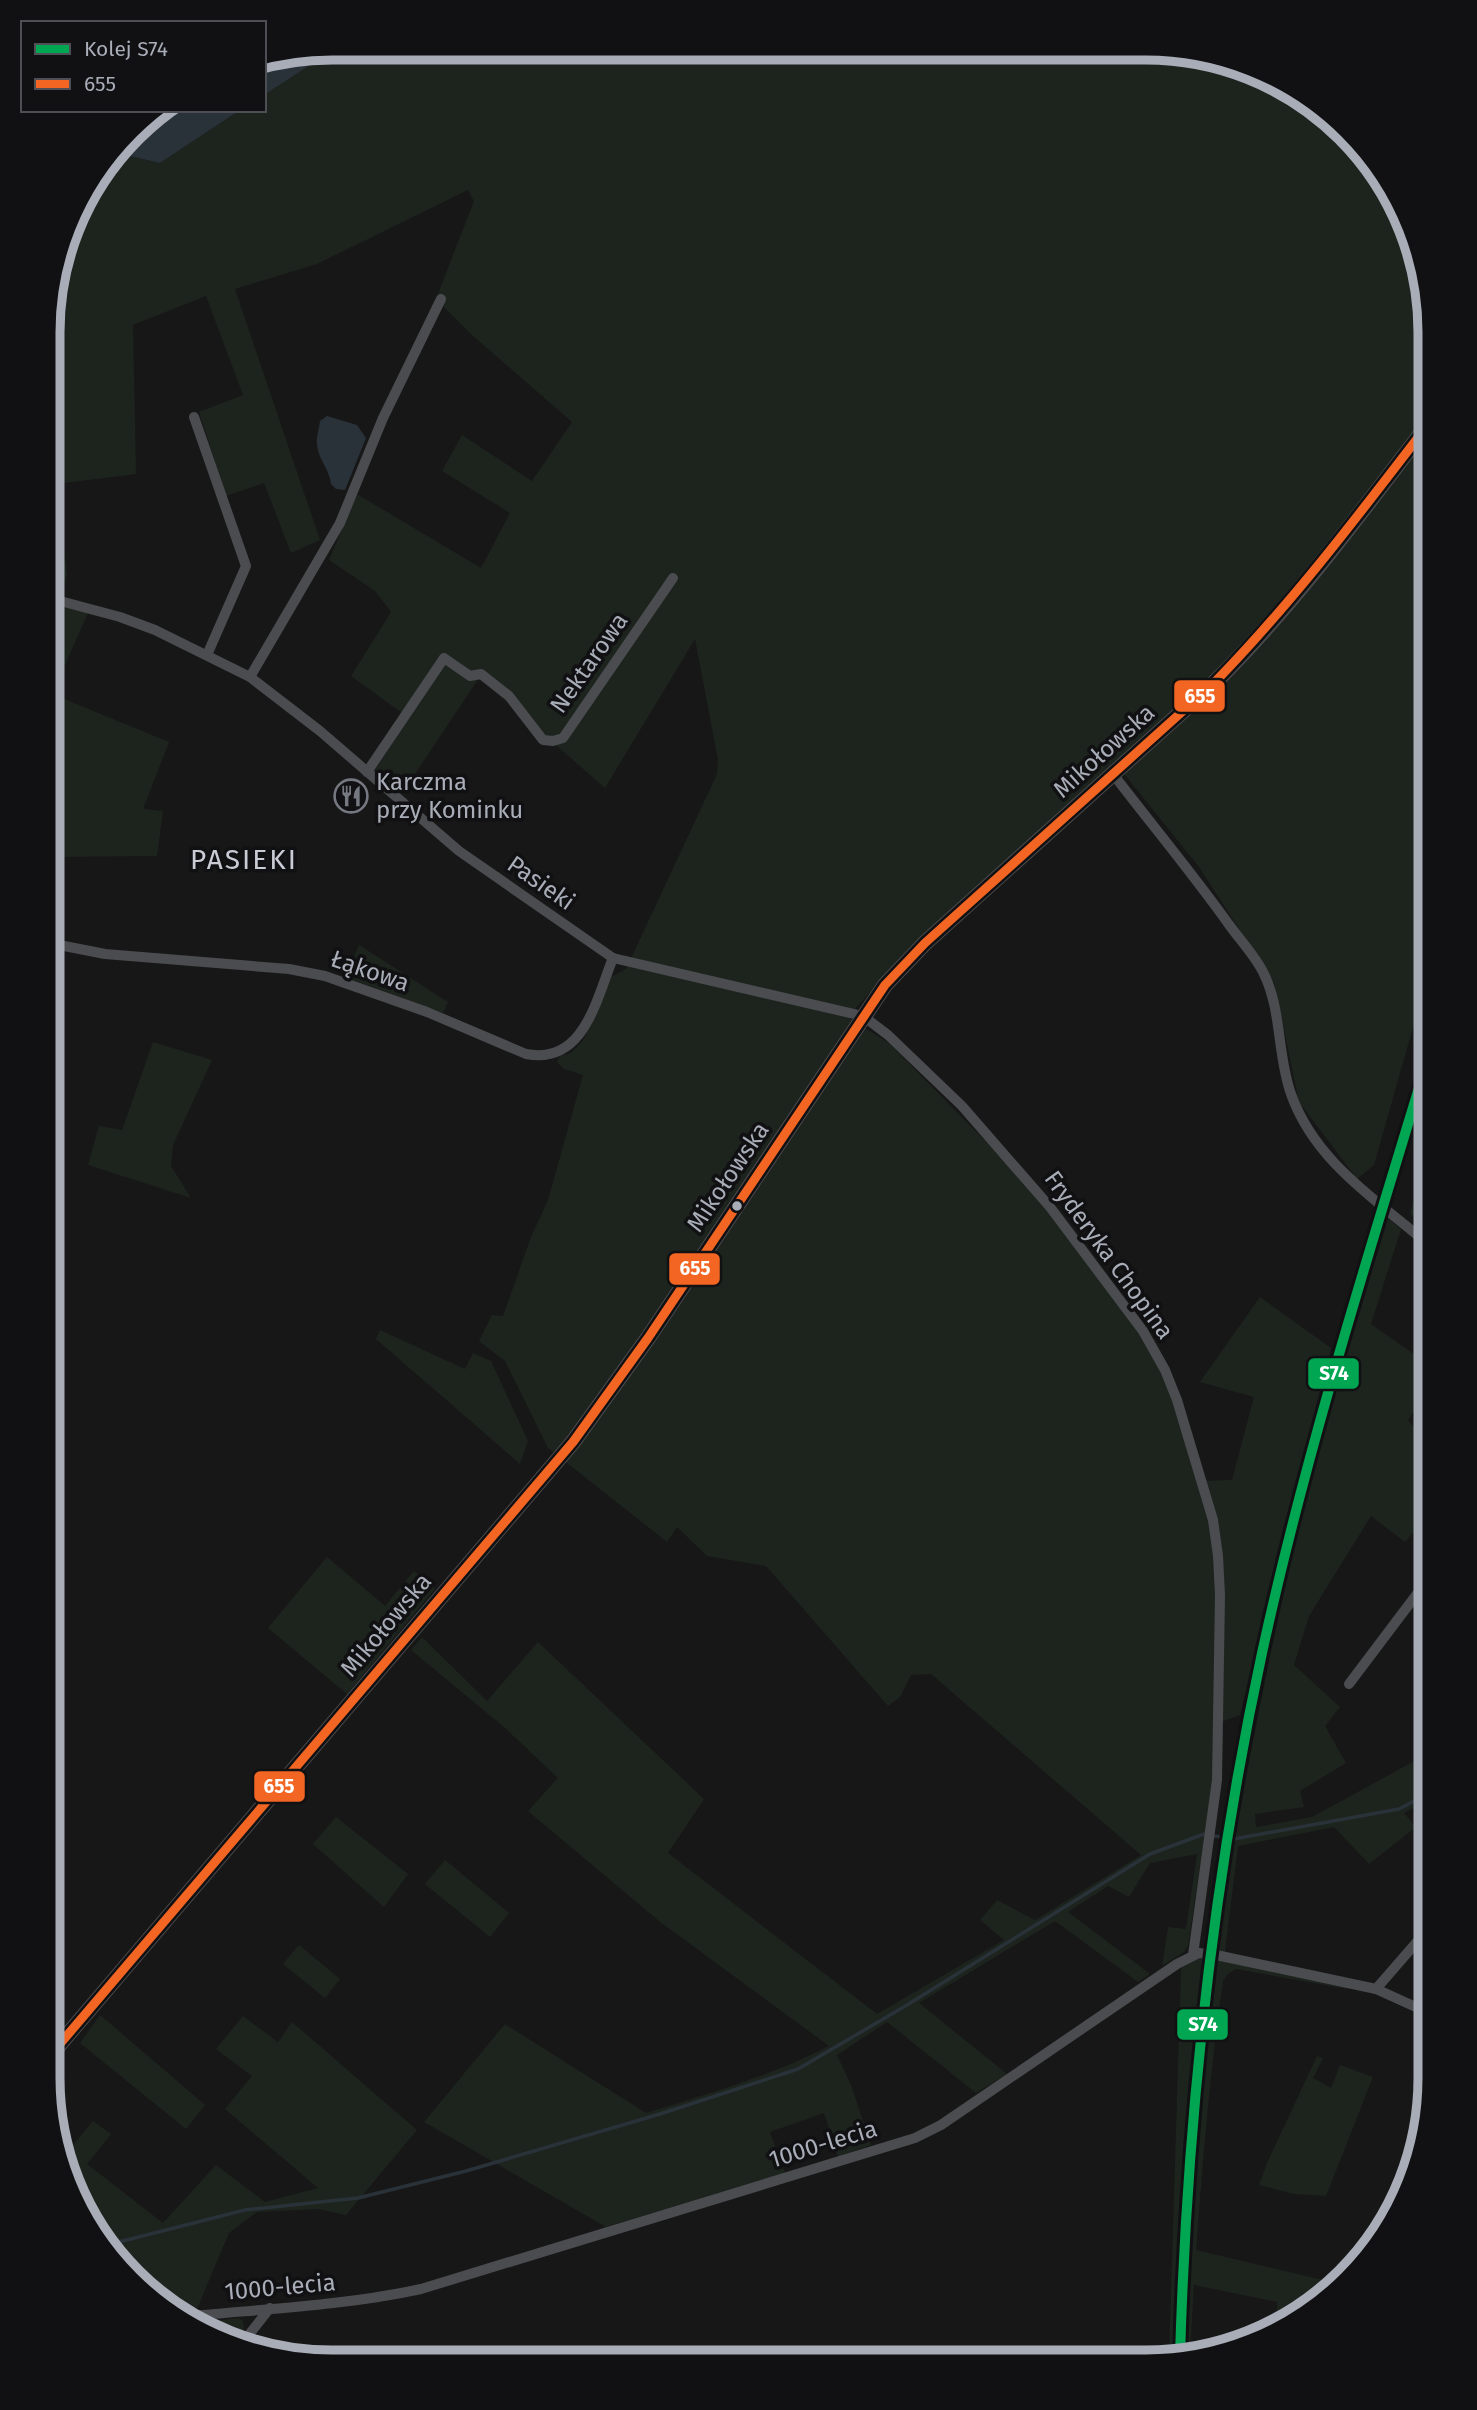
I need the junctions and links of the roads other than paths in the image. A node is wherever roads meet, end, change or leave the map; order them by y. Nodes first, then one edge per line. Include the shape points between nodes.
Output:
1 (441, 299) dead end
2 (194, 417) dead end
3 (1418, 437) edge
4 (673, 578) dead end
5 (60, 601) edge
6 (207, 655) junction
7 (250, 677) junction
8 (367, 772) junction
9 (1113, 774) junction
10 (60, 945) edge
11 (613, 958) junction
12 (863, 1016) junction
13 (1418, 1235) edge
14 (1418, 1593) edge
15 (1349, 1684) dead end
16 (1418, 1941) edge
17 (1193, 1955) junction
18 (1376, 1989) junction
19 (1418, 2008) edge
20 (60, 2044) edge
21 (270, 2308) junction
22 (198, 2315) edge
23 (247, 2337) edge

1 - 7 street via 383,418 340,523
2 - 6 street via 246,566
3 - 9 main road, Mikołowska via 1258,640
4 - 8 street, Nektarowa via 562,738 543,740 509,696 481,674 470,676 444,657
5 - 6 street, Pasieki via 120,617
6 - 7 street, Pasieki
7 - 8 street, Pasieki
8 - 11 street, Pasieki via 459,851
9 - 12 main road, Mikołowska via 925,943
9 - 13 street via 1263,972 1272,993 1291,1094 1320,1146 1357,1187
10 - 11 street, Łąkowa via 105,954 325,976 540,1056 550,1056 579,1037
11 - 12 street, Pasieki
12 - 17 street, Fryderyka Chopina via 962,1106 1034,1187 1143,1331 1177,1400 1213,1520 1220,1595 1217,1780
12 - 20 main road, Mikołowska via 573,1442
14 - 15 street
16 - 18 street
17 - 18 street via 1202,1953
17 - 21 street, 1000-lecia via 957,2115 915,2138 421,2289
18 - 19 street
21 - 22 street, 1000-lecia
21 - 23 street

